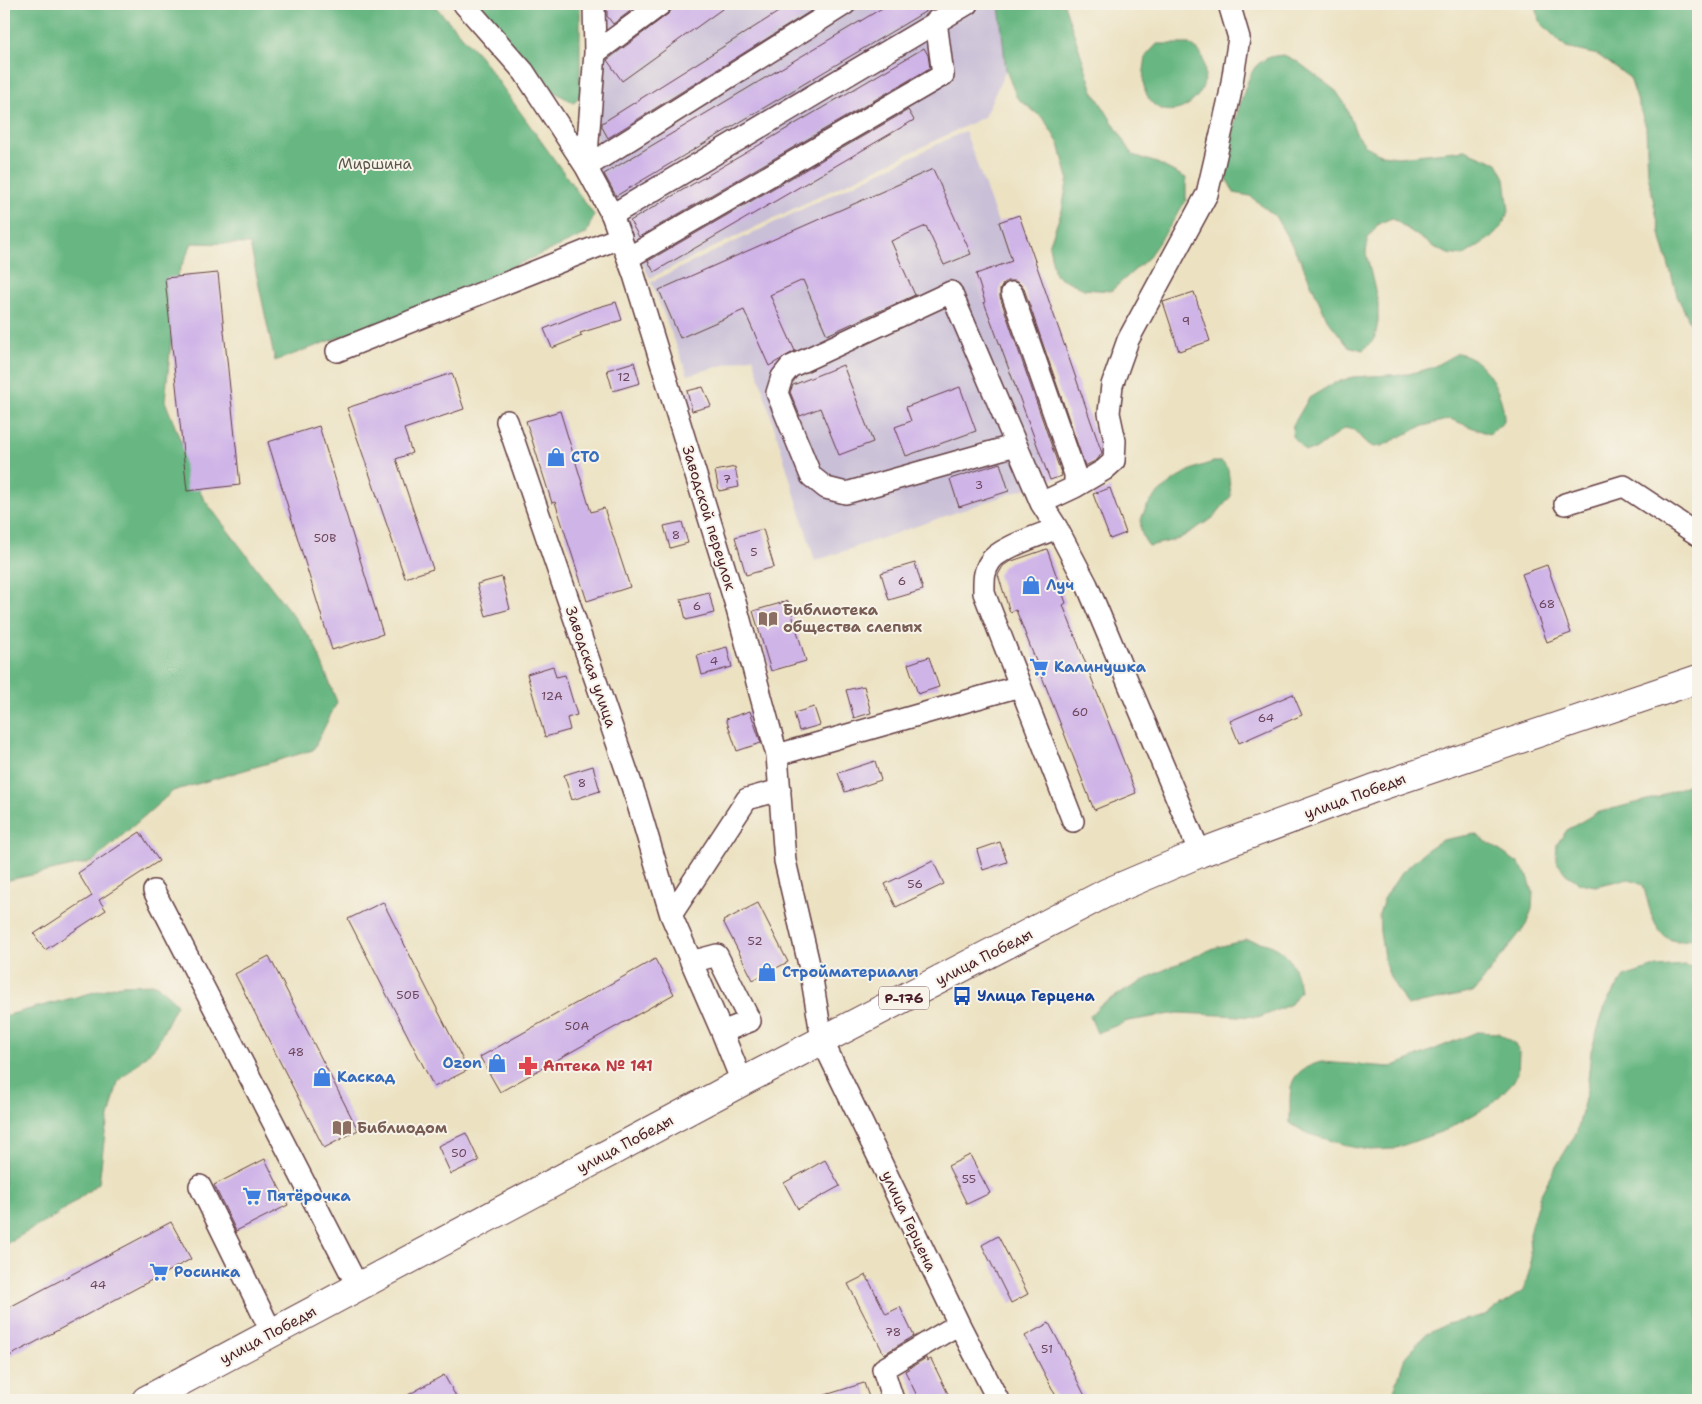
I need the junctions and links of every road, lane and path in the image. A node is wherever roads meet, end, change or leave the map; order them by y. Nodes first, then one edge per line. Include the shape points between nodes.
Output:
1 (464, 4) edge
2 (594, 4) edge
3 (661, 4) edge
4 (845, 4) edge
5 (967, 4) edge
6 (1229, 4) edge
7 (936, 21) junction
8 (595, 53) junction
9 (586, 167) junction
10 (612, 215) junction
11 (621, 237) junction
12 (628, 258) junction
13 (1012, 293) dead end
14 (338, 351) dead end
15 (506, 421) dead end
16 (1016, 445) junction
17 (1076, 487) junction
18 (1041, 502) junction
19 (1565, 504) dead end
20 (1057, 528) junction
21 (1698, 535) edge
22 (1698, 679) edge
23 (1020, 686) junction
24 (777, 755) junction
25 (780, 790) junction
26 (1072, 821) dead end
27 (1200, 853) junction
28 (154, 891) dead end
29 (671, 915) junction
30 (691, 962) junction
31 (722, 1032) junction
32 (822, 1040) junction
33 (742, 1082) junction
34 (200, 1186) dead end
35 (358, 1287) junction
36 (959, 1324) junction
37 (272, 1333) junction
38 (146, 1400) edge
39 (893, 1400) edge
40 (998, 1400) edge

1 - 9 street, Заводской переулок via 524,72
2 - 8 street
3 - 8 street
4 - 9 street
5 - 7 street
6 - 17 street via 1239,38 1230,95 1207,194 1128,340 1112,385 1109,413 1115,441 1114,461
7 - 10 street
7 - 12 street via 943,75
8 - 9 street
9 - 10 street, Заводской переулок
10 - 11 street, Заводской переулок
11 - 12 street, Заводской переулок
11 - 14 street
12 - 24 street, Заводской переулок via 735,602
13 - 17 street via 1075,474
15 - 29 street, Заводская улица via 636,798
16 - 16 street via 951,292 790,367 782,377 777,393 810,476 826,488 846,493
16 - 18 street
17 - 18 street
18 - 20 street
19 - 21 street via 1624,486
20 - 23 street via 1002,550 990,560 984,574 984,593
20 - 27 street via 1087,585
22 - 27 highway, улица Победы / Р-176 via 1372,789
23 - 24 street
23 - 26 street
24 - 25 street, Заводской переулок
25 - 29 street via 747,799
25 - 32 street, Заводской переулок via 785,860 811,973
27 - 32 highway, улица Победы / Р-176 via 1106,893
28 - 35 street
29 - 30 street, Заводская улица
30 - 31 street, Заводская улица
30 - 31 street via 717,955 750,1021
31 - 33 street, Заводская улица
32 - 33 highway, улица Победы / Р-176
32 - 36 street, улица Герцена
33 - 35 highway, улица Победы / Р-176
34 - 37 street
35 - 37 highway, улица Победы / Р-176
36 - 39 street via 882,1369
36 - 40 street, улица Герцена
37 - 38 highway, улица Победы / Р-176

